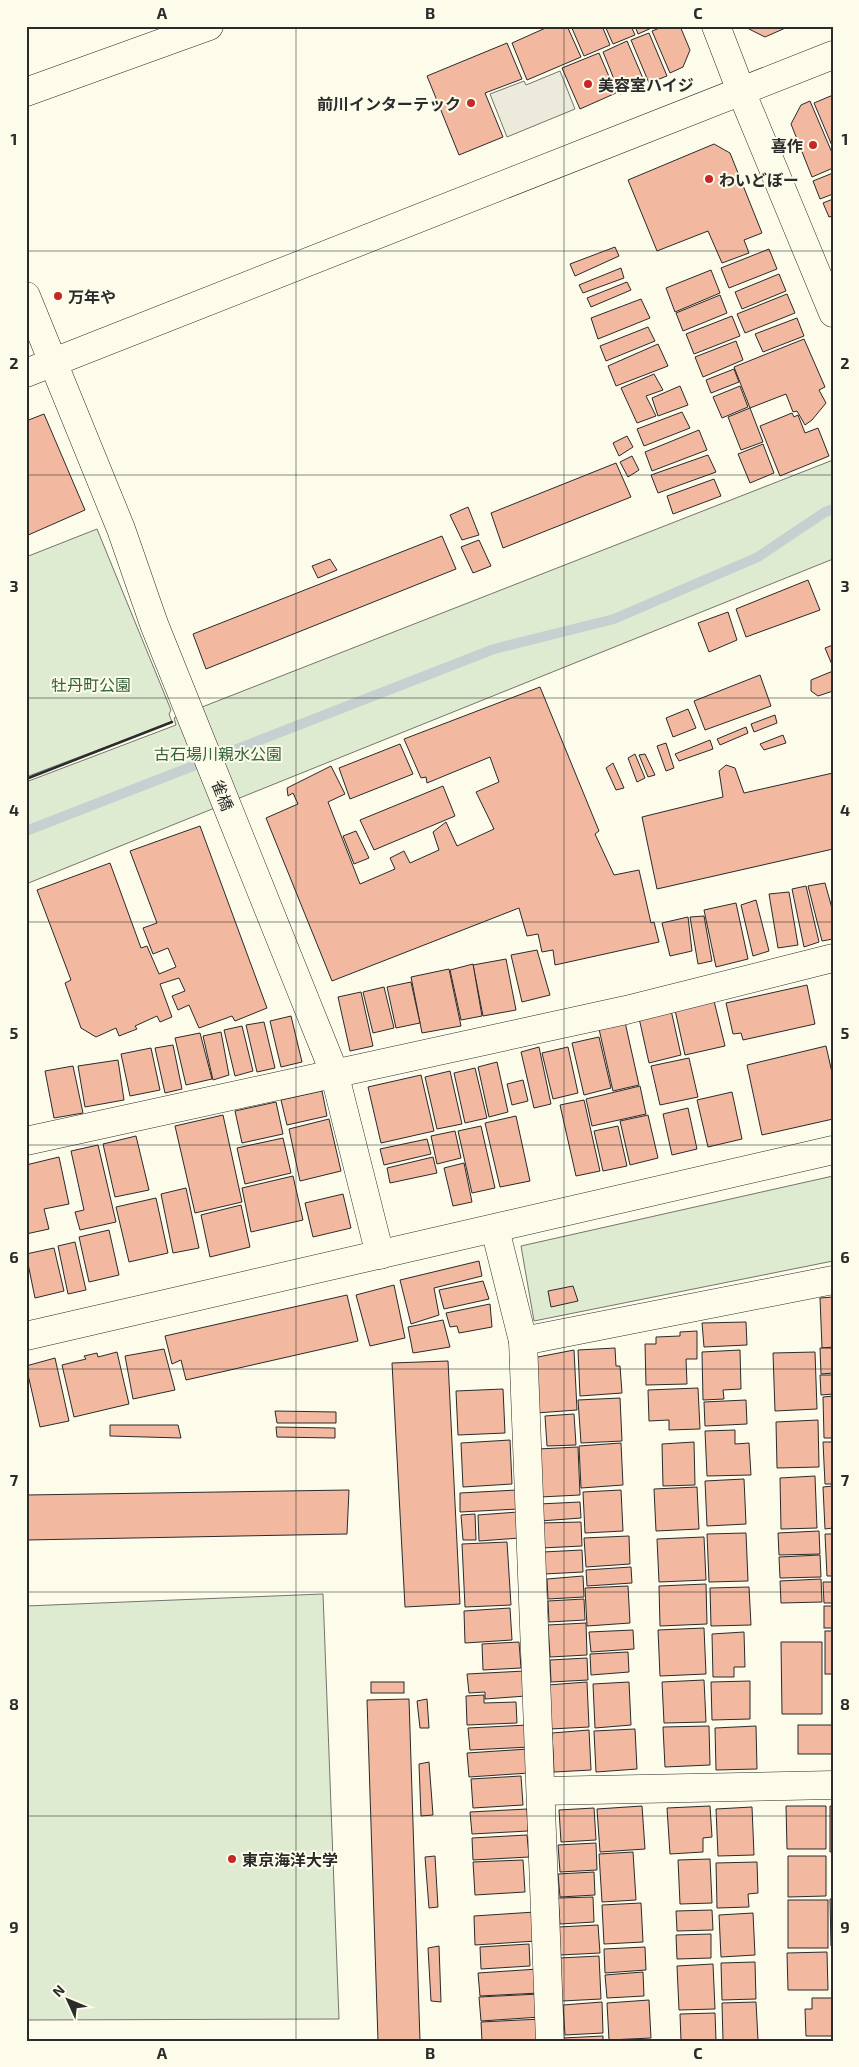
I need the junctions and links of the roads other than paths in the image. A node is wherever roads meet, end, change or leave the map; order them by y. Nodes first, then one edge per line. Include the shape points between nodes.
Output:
1 (209, 26) edge
2 (716, 26) edge
3 (833, 55) edge
4 (740, 91) junction
5 (26, 92) edge
6 (26, 296) edge
7 (833, 313) edge
8 (53, 362) junction
9 (26, 373) edge
10 (833, 958) edge
11 (334, 1072) junction
12 (26, 1141) edge
13 (833, 1150) edge
14 (495, 1228) junction
15 (380, 1255) junction
16 (833, 1280) edge
17 (26, 1336) edge
18 (523, 1341) junction
19 (833, 1785) edge
20 (541, 1791) junction
21 (550, 2041) edge

1 - 5 street
2 - 4 street
3 - 4 street
4 - 7 street
4 - 8 street
6 - 8 street, 雀橋
8 - 9 street
8 - 11 street, 雀橋 via 121,529 154,624
10 - 11 street via 626,1010
11 - 12 street
11 - 15 street, 雀橋
13 - 14 street
14 - 15 street
14 - 18 street
15 - 17 street
16 - 18 street
18 - 20 street
19 - 20 street
20 - 21 street

